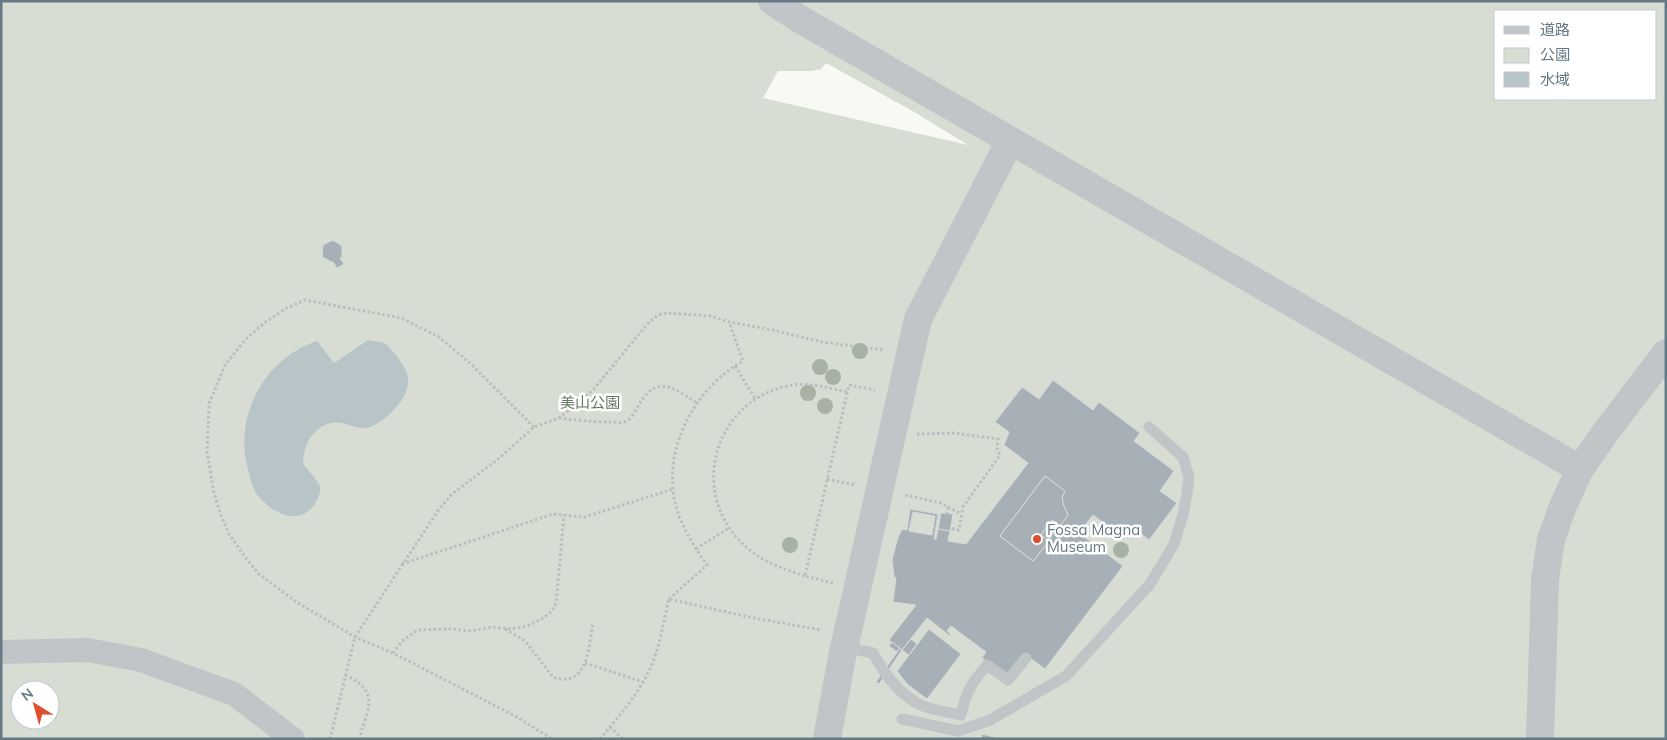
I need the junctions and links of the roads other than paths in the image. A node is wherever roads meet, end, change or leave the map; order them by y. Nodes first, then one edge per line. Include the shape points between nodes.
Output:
1 (772, 1) edge
2 (1010, 141) junction
3 (1666, 353) edge
4 (1149, 427) dead end
5 (1580, 469) junction
6 (846, 640) junction
7 (1, 652) edge
8 (1026, 658) dead end
9 (902, 719) dead end
10 (293, 739) edge
11 (828, 739) edge
12 (1540, 739) edge

1 - 2 street
2 - 5 street
2 - 6 street via 918,319
3 - 5 street
4 - 9 lane via 1183,457 1189,477 1183,516 1174,544 1150,584 1066,676 990,720 958,731
5 - 12 street via 1551,539 1545,580
6 - 8 lane via 873,653 891,681 906,696 924,706 961,715 972,683 987,664 1008,680
6 - 11 street
7 - 10 street via 88,650 141,660 234,694

